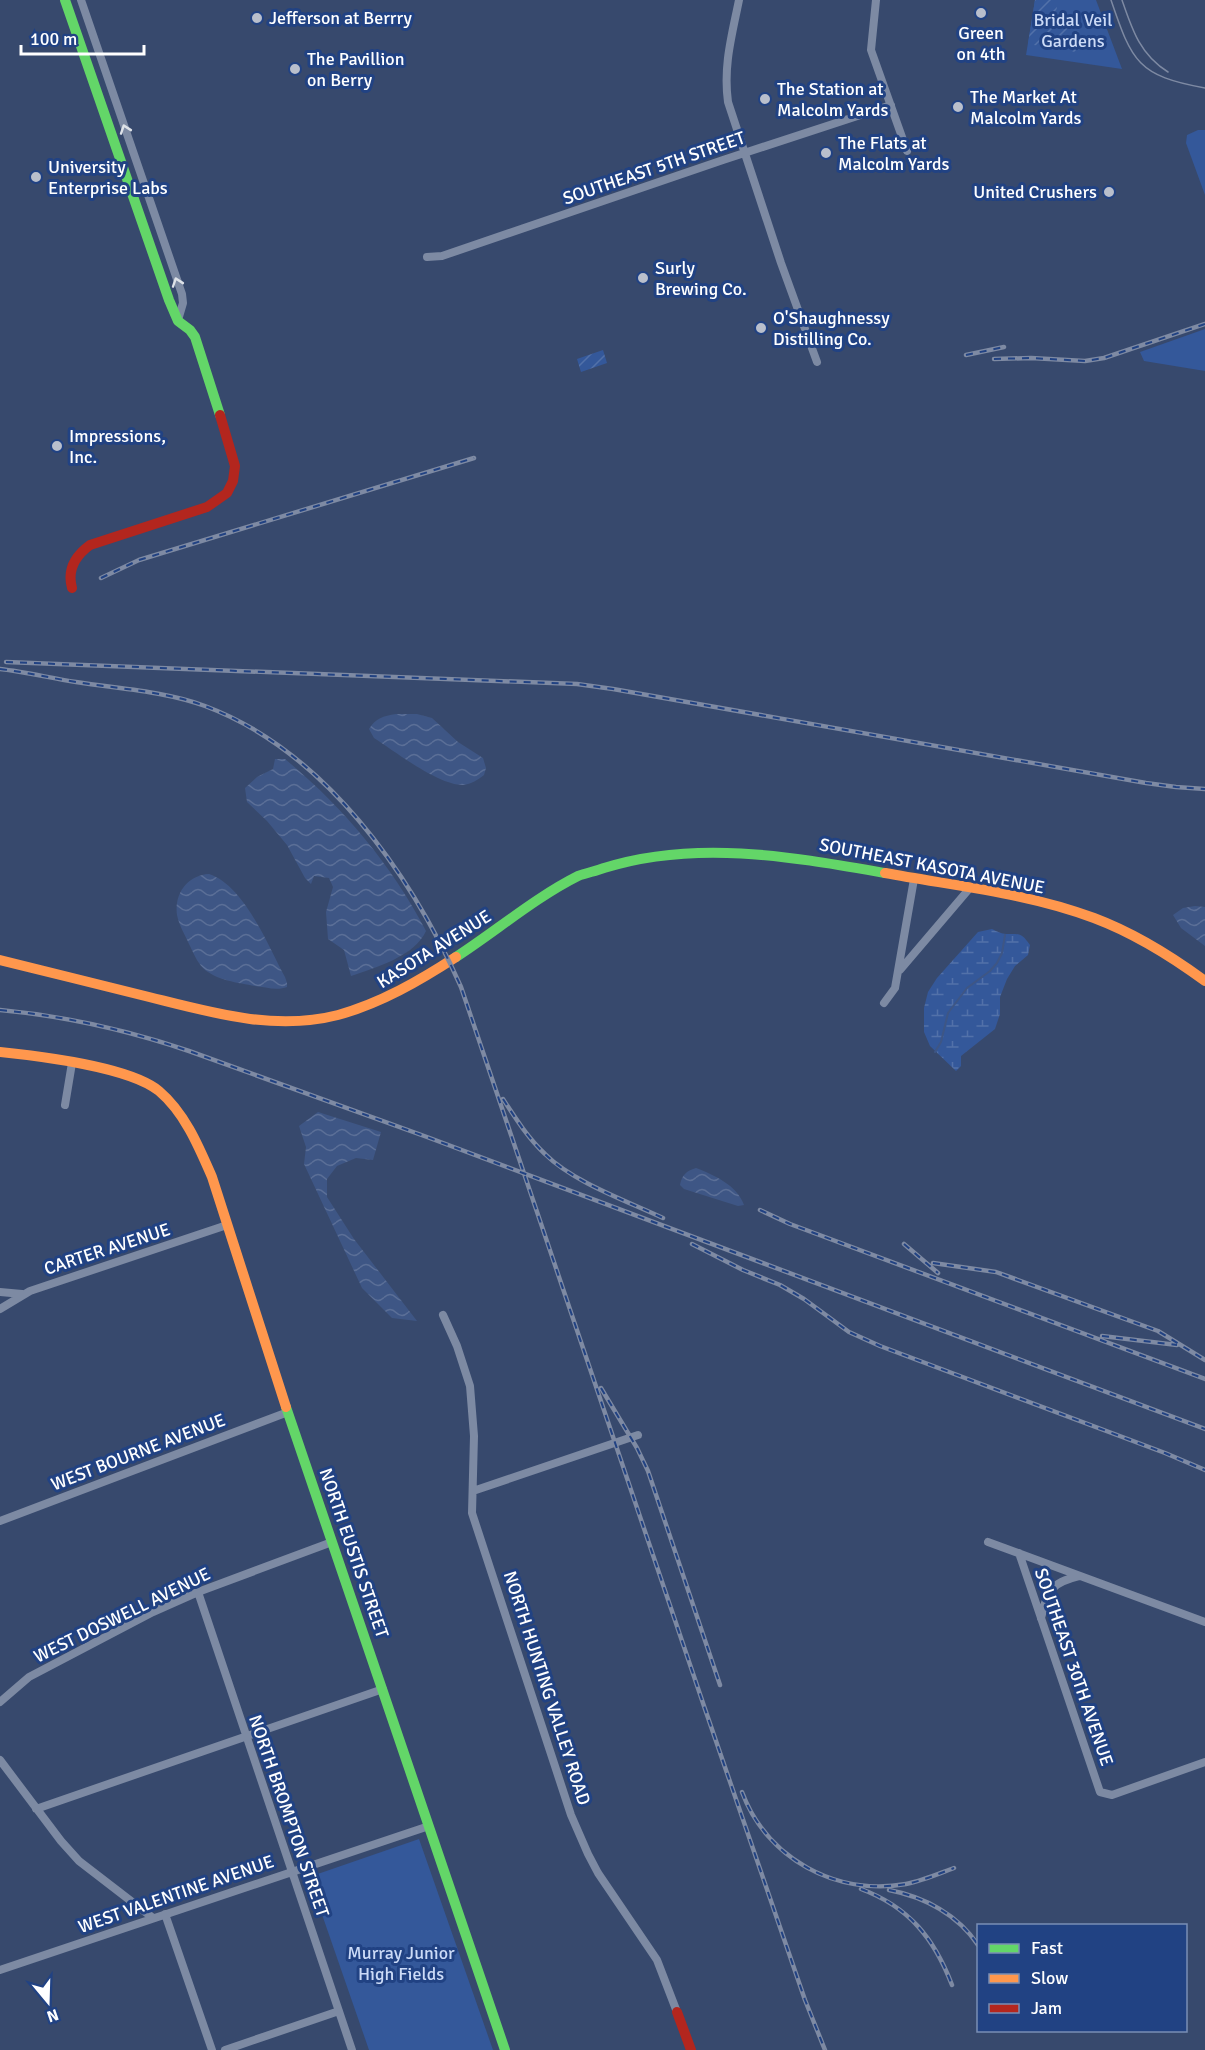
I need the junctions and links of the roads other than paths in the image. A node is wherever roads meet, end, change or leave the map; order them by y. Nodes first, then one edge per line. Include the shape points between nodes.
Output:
1 (65, 0) edge
2 (81, 0) edge
3 (739, 0) edge
4 (876, 0) edge
5 (891, 105) junction
6 (907, 151) dead end
7 (745, 153) junction
8 (427, 257) dead end
9 (178, 321) junction
10 (817, 362) dead end
11 (72, 588) dead end
12 (634, 859) joint
13 (914, 879) junction
14 (969, 889) junction
15 (0, 960) edge
16 (899, 971) junction
17 (1205, 981) edge
18 (884, 1003) dead end
19 (0, 1052) edge
20 (72, 1063) junction
21 (65, 1105) dead end
22 (227, 1225) junction
23 (0, 1292) edge
24 (24, 1294) junction
25 (0, 1309) edge
26 (442, 1315) dead end
27 (288, 1412) junction
28 (638, 1435) dead end
29 (473, 1491) junction
30 (0, 1521) edge
31 (332, 1542) junction
32 (988, 1542) dead end
33 (1019, 1553) junction
34 (1080, 1576) junction
35 (198, 1592) junction
36 (1041, 1619) junction
37 (1205, 1622) edge
38 (383, 1689) junction
39 (0, 1701) edge
40 (246, 1736) junction
41 (0, 1760) edge
42 (1205, 1762) edge
43 (36, 1809) junction
44 (429, 1826) junction
45 (292, 1870) junction
46 (165, 1914) junction
47 (153, 1918) junction
48 (0, 1970) edge
49 (339, 2011) junction
50 (677, 2012) joint
51 (212, 2050) edge
52 (225, 2050) edge
53 (352, 2050) edge
54 (505, 2050) edge
55 (691, 2050) edge

1 - 9 street
9 -> 2 street via 182,294
3 - 7 street via 726,61 726,81 728,102
4 - 5 street via 871,50
5 - 6 street
5 - 7 street, SOUTHEAST 5TH STREET
7 - 8 street, SOUTHEAST 5TH STREET via 442,256
7 - 10 street
9 - 11 street via 195,337 234,457 234,480 229,491 207,507 90,545 72,565
12 - 13 street, SOUTHEAST KASOTA AVENUE via 689,852 752,852
12 - 15 street, KASOTA AVENUE via 571,880 393,996 367,1007 306,1021 262,1022
13 - 14 street, SOUTHEAST KASOTA AVENUE
13 - 16 street
14 - 16 street
14 - 17 street, SOUTHEAST KASOTA AVENUE via 1032,900 1095,918 1154,947
16 - 18 street via 895,988
19 - 20 street
20 - 21 street
20 - 22 street, NORTH EUSTIS STREET via 147,1082 159,1090 194,1140 212,1177
22 - 24 street, CARTER AVENUE
22 - 27 street, NORTH EUSTIS STREET
23 - 24 street
24 - 25 street, CARTER AVENUE
26 - 29 street, NORTH HUNTING VALLEY ROAD via 470,1386
27 - 30 street, WEST BOURNE AVENUE
27 - 31 street, NORTH EUSTIS STREET
28 - 29 street
29 - 50 street, NORTH HUNTING VALLEY ROAD via 475,1524 579,1835 598,1874 657,1960
31 - 35 street, WEST DOSWELL AVENUE
31 - 38 street, NORTH EUSTIS STREET
32 - 33 street
33 - 34 street
33 - 36 street, SOUTHEAST 30TH AVENUE
34 - 36 street via 1060,1581 1046,1595
34 - 37 street
35 - 39 street, WEST DOSWELL AVENUE via 29,1677
35 - 40 street, NORTH BROMPTON STREET
36 - 42 street, SOUTHEAST 30TH AVENUE via 1100,1792 1112,1795
38 - 40 street
38 - 44 street, NORTH EUSTIS STREET
40 - 43 street
40 - 45 street, NORTH BROMPTON STREET
41 - 43 street
43 - 47 street via 86,1867
44 - 45 street, WEST VALENTINE AVENUE
44 - 54 street, NORTH EUSTIS STREET
45 - 46 street, WEST VALENTINE AVENUE
45 - 49 street, NORTH BROMPTON STREET
46 - 47 street, WEST VALENTINE AVENUE
46 - 51 street
47 - 48 street, WEST VALENTINE AVENUE
49 - 52 street
49 - 53 street, NORTH BROMPTON STREET
50 - 55 street, NORTH HUNTING VALLEY ROAD

